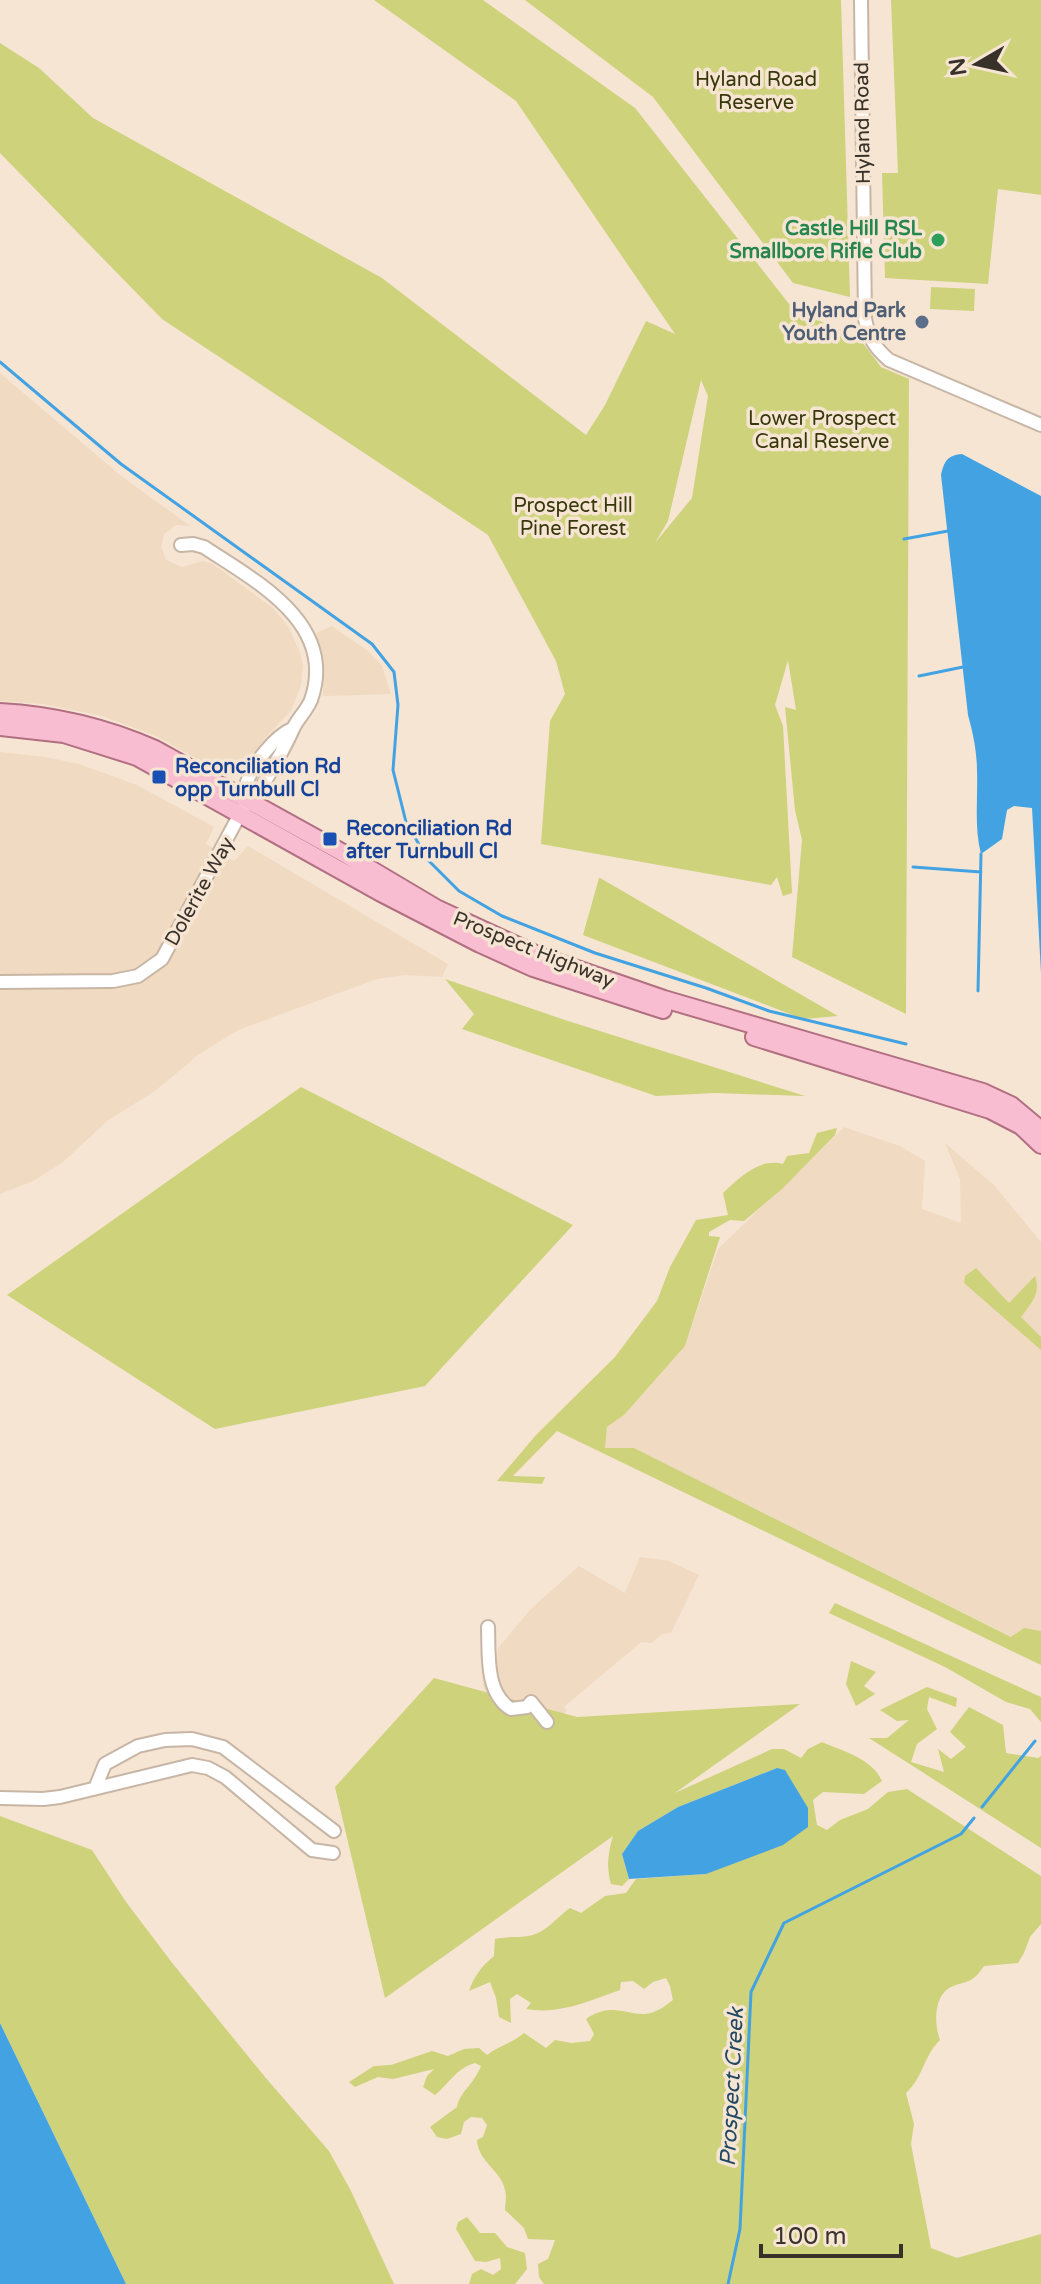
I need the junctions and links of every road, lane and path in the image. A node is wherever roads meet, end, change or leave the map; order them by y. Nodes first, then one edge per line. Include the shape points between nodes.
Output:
1 (861, 0) edge
2 (1041, 425) edge
3 (181, 545) dead end
4 (0, 712) edge
5 (0, 727) edge
6 (244, 808) junction
7 (0, 982) edge
8 (1041, 1130) edge
9 (1041, 1145) edge
10 (488, 1627) dead end
11 (547, 1722) dead end
12 (96, 1786) junction
13 (0, 1798) edge
14 (334, 1831) dead end
15 (333, 1853) dead end

1 - 2 street, Hyland Road via 868,336 889,360
3 - 6 street, Dolerite Way via 204,547 273,592 303,627 312,649 313,689 306,710 257,765 246,783
4 - 6 main road, Prospect Highway via 67,720 123,735 165,754
5 - 6 main road, Prospect Highway via 55,732 114,748
6 - 7 street, Dolerite Way via 162,959 138,976 113,981
6 - 8 main road, Prospect Highway via 345,854 460,921 542,957 664,999 983,1092 1011,1105
6 - 9 main road, Prospect Highway via 416,911 533,968 990,1110 1011,1119
10 - 11 street via 492,1684 502,1704 511,1709 531,1702
12 - 13 street via 43,1799
12 - 14 street via 105,1764 138,1746 205,1741 223,1747
12 - 15 street via 183,1766 208,1768 305,1846

